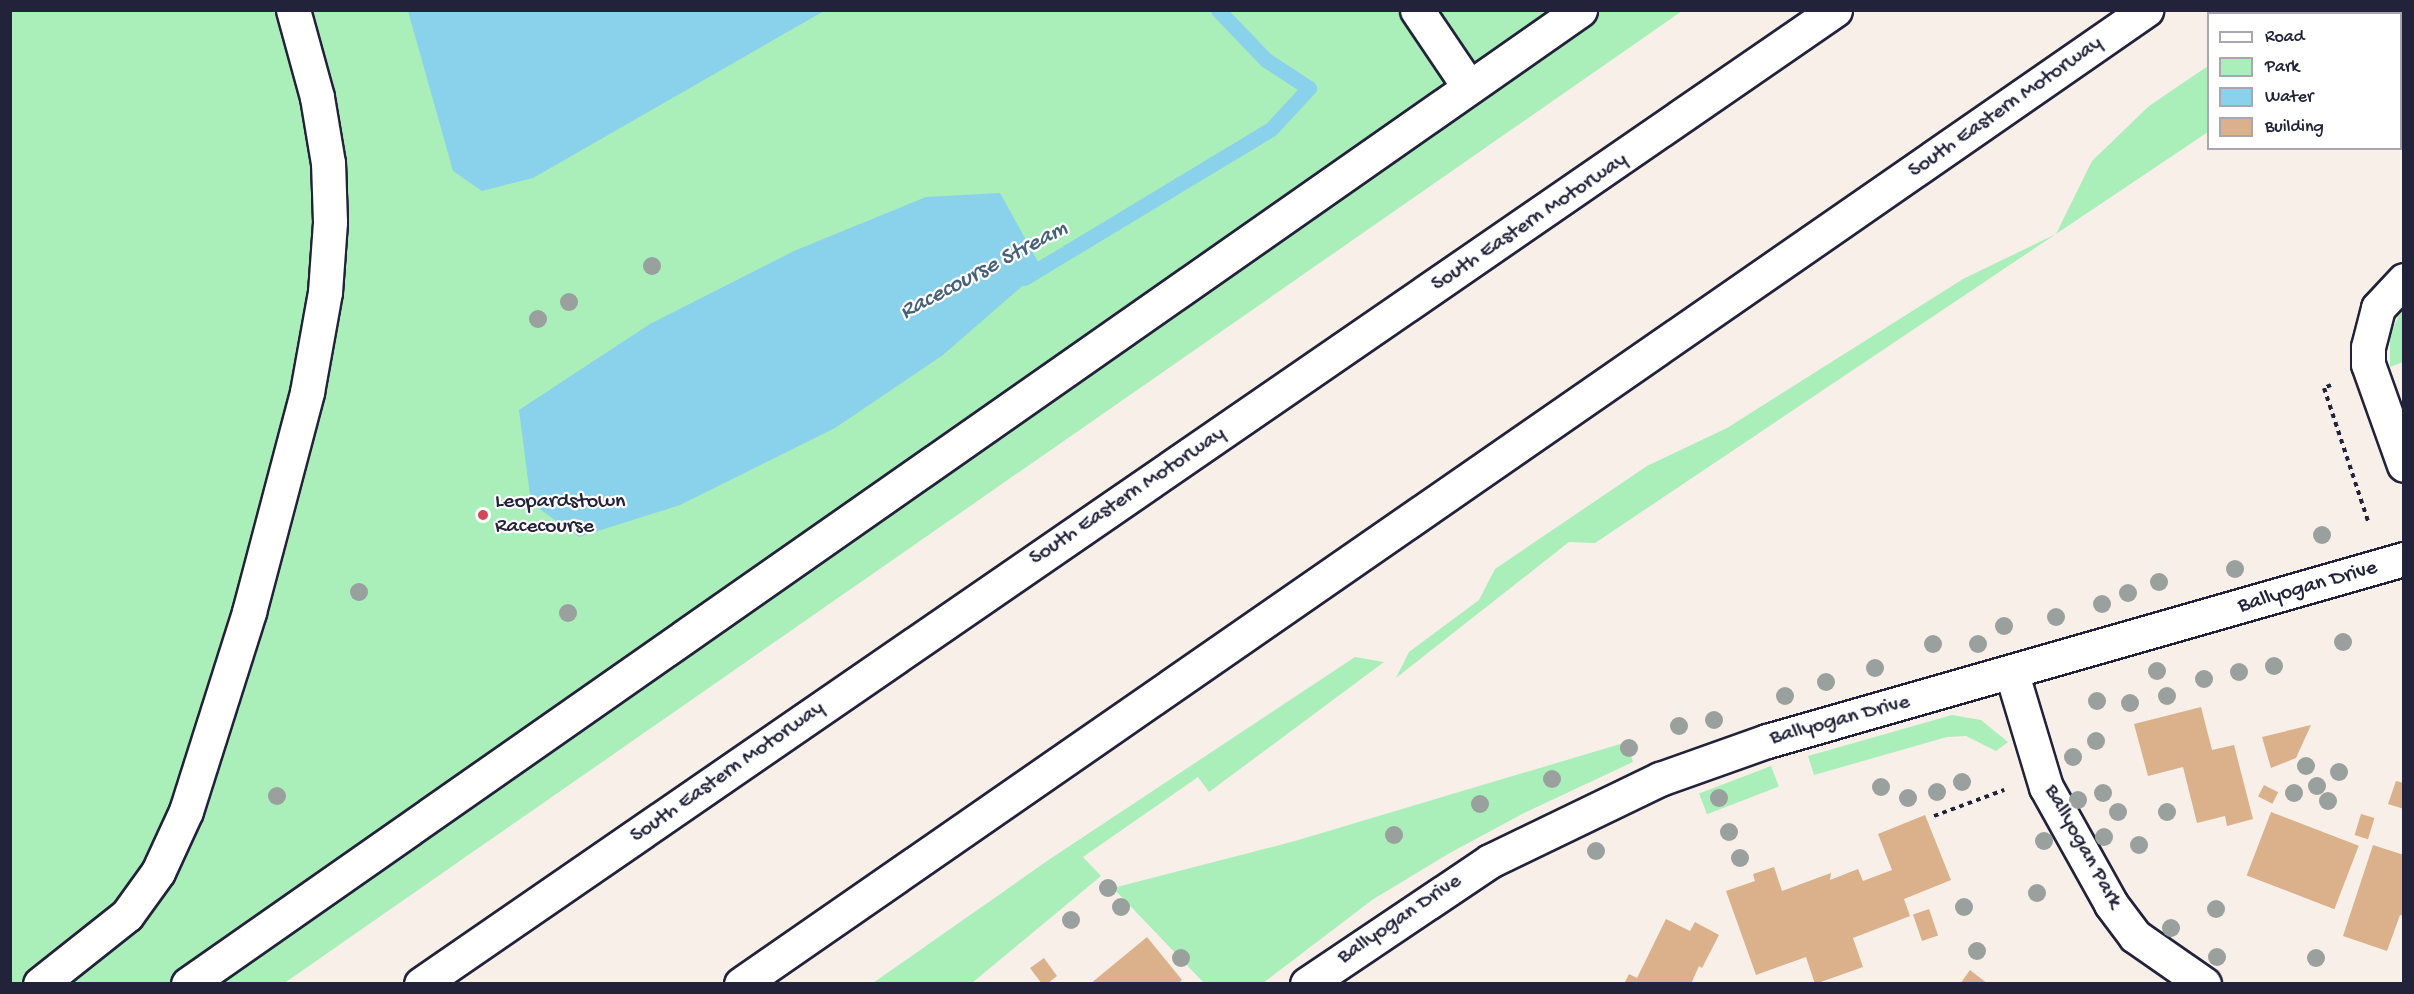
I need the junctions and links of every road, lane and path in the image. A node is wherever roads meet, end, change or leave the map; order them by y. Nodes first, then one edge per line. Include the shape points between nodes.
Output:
1 (293, 10) edge
2 (1418, 10) edge
3 (1580, 10) edge
4 (1835, 10) edge
5 (2146, 10) edge
6 (1469, 87) junction
7 (2403, 280) edge
8 (2403, 465) edge
9 (2403, 559) edge
10 (2012, 674) junction
11 (2007, 789) dead end
12 (1934, 816) dead end
13 (1316, 981) edge
14 (40, 984) edge
15 (188, 984) edge
16 (421, 984) edge
17 (741, 984) edge
18 (2204, 984) edge

1 - 14 main road via 317,98 328,163 330,222 325,292 307,392 249,612 186,811 159,872 127,915
2 - 6 main road
3 - 6 main road
4 - 16 main road, South Eastern Motorway
5 - 17 main road, South Eastern Motorway
6 - 15 main road
7 - 8 main road via 2378,308 2368,347 2368,364
9 - 10 main road, Ballyogan Drive
10 - 13 main road, Ballyogan Drive via 1767,741 1610,800 1490,861
10 - 18 main road, Ballyogan Park via 2046,787 2111,904 2135,936
11 - 12 path

